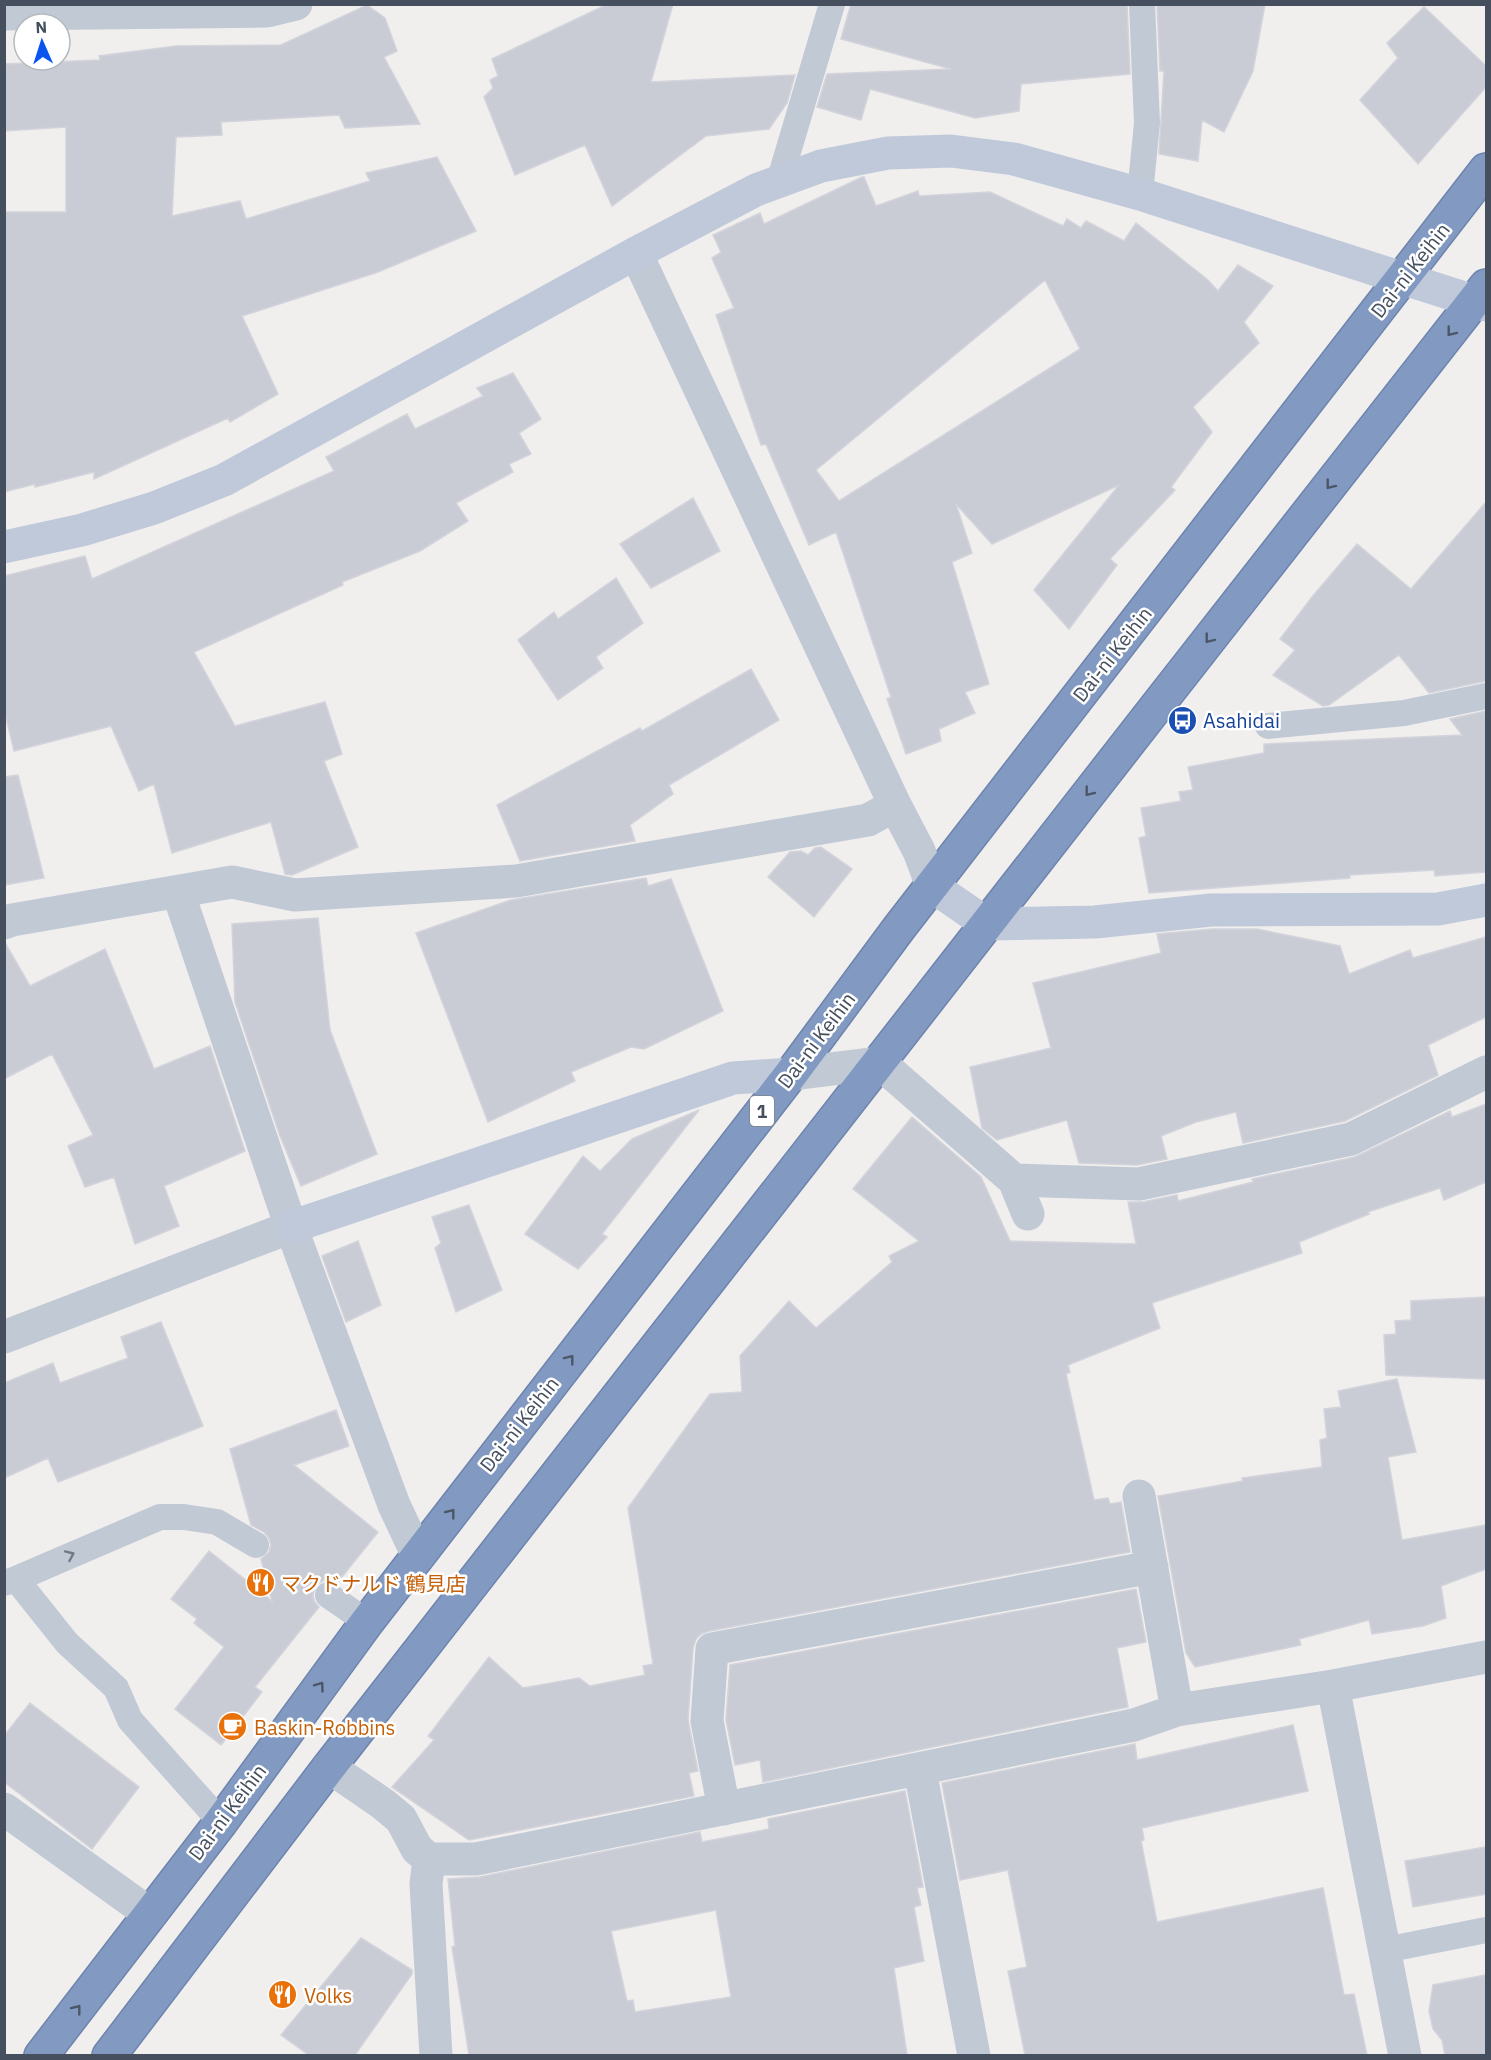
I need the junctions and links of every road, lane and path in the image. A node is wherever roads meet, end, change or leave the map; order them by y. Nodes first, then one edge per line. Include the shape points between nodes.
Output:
1 (296, 4) edge
2 (832, 4) edge
3 (1143, 5) edge
4 (4, 14) edge
5 (1486, 170) edge
6 (779, 182) junction
7 (1140, 194) junction
8 (636, 253) junction
9 (1404, 278) junction
10 (1483, 297) edge
11 (4, 547) edge
12 (1486, 696) edge
13 (1268, 726) dead end
14 (895, 805) junction
15 (932, 886) junction
16 (178, 892) junction
17 (1486, 900) edge
18 (4, 923) edge
19 (987, 924) junction
20 (880, 1063) junction
21 (1486, 1072) edge
22 (791, 1074) junction
23 (1014, 1180) junction
24 (1028, 1214) dead end
25 (291, 1227) junction
26 (4, 1337) edge
27 (1140, 1496) dead end
28 (255, 1545) dead end
29 (418, 1556) junction
30 (1152, 1568) junction
31 (10, 1581) edge
32 (328, 1595) dead end
33 (367, 1622) junction
34 (1486, 1657) edge
35 (1333, 1686) junction
36 (1177, 1710) junction
37 (329, 1767) junction
38 (920, 1770) junction
39 (4, 1809) edge
40 (724, 1809) junction
41 (221, 1822) junction
42 (429, 1859) junction
43 (150, 1914) junction
44 (1486, 1930) edge
45 (1385, 1950) junction
46 (41, 2055) edge
47 (109, 2055) edge
48 (436, 2055) edge
49 (974, 2055) edge
50 (1404, 2055) edge

1 - 4 street via 267,11
2 - 6 lane
3 - 7 lane via 1147,123
5 - 9 highway, Dai-ni Keihin / 1
6 - 7 street via 821,166 888,153 951,151 1014,159
6 - 8 street via 756,190
7 - 9 street
8 - 11 street via 224,480 82,530
8 - 14 street
9 - 10 street
9 - 15 highway, Dai-ni Keihin / 1
10 -> 19 highway
12 - 13 lane via 1404,713
14 - 15 street
14 - 16 street via 867,820 516,881 295,895 232,882
15 - 19 street
15 - 22 highway, Dai-ni Keihin / 1
16 - 18 street
16 - 25 street
17 - 19 street via 1438,909 1211,910 1095,922
19 - 20 highway
20 - 22 street
20 - 23 street
20 - 37 highway
21 - 23 street via 1351,1139 1139,1184
22 - 25 street via 733,1077
29 -> 22 highway, Dai-ni Keihin / 1
23 - 24 street
25 - 26 street
25 - 29 street via 394,1505
27 - 30 street
31 -> 28 lane via 160,1517 217,1522
29 - 33 highway, Dai-ni Keihin / 1
30 - 36 street
30 - 40 street via 712,1649 707,1721
31 - 41 lane via 67,1643 116,1688 130,1720
32 - 33 lane
41 -> 33 highway, Dai-ni Keihin / 1
34 - 35 street
35 - 36 street
35 - 45 street
36 - 38 street via 1134,1725
37 - 42 street via 401,1819 417,1849
37 - 47 highway
38 - 40 street
38 - 49 street
39 - 43 street
40 - 42 street via 476,1859
41 - 43 highway, Dai-ni Keihin / 1
42 - 48 street via 426,1884
46 -> 43 highway, Dai-ni Keihin / 1
44 - 45 lane
45 - 50 street

